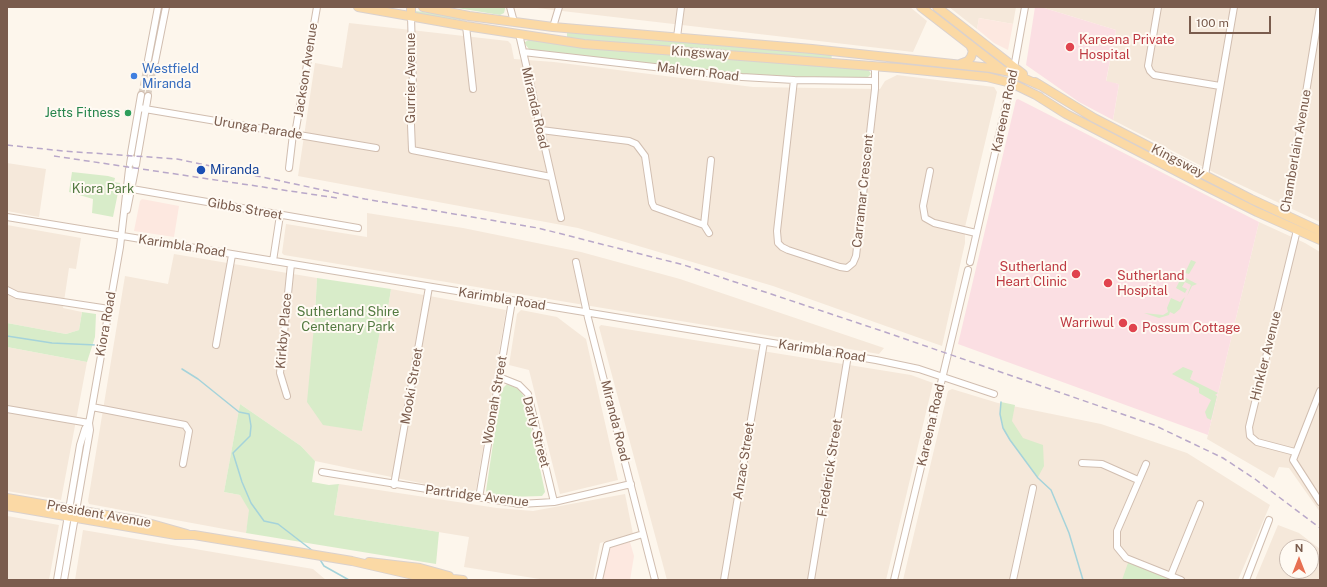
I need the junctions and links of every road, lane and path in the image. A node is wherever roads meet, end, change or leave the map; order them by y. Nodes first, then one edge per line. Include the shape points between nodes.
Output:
1 (158, 7) edge
2 (166, 7) edge
3 (317, 7) edge
4 (358, 7) edge
5 (411, 7) edge
6 (423, 7) edge
7 (510, 7) edge
8 (560, 7) edge
9 (680, 7) edge
10 (921, 7) edge
11 (937, 7) edge
12 (1025, 7) edge
13 (1158, 7) edge
14 (1234, 7) edge
15 (1320, 7) edge
16 (411, 16) junction
17 (514, 22) junction
18 (466, 26) junction
19 (553, 27) junction
20 (519, 34) junction
21 (676, 37) junction
22 (970, 45) junction
23 (523, 52) junction
24 (876, 55) junction
25 (953, 64) junction
26 (876, 66) junction
27 (1003, 70) junction
28 (1012, 75) junction
29 (794, 80) junction
30 (874, 81) junction
31 (1220, 86) junction
32 (474, 89) dead end
33 (144, 95) tunnel mouth
34 (142, 109) junction
35 (541, 130) junction
36 (294, 134) junction
37 (376, 148) dead end
38 (711, 160) dead end
39 (133, 161) junction
40 (289, 168) dead end
41 (930, 171) dead end
42 (1205, 175) junction
43 (551, 177) junction
44 (1203, 185) junction
45 (132, 190) junction
46 (280, 215) junction
47 (1286, 215) junction
48 (7, 217) edge
49 (562, 218) dead end
50 (1301, 221) junction
51 (1282, 224) junction
52 (123, 225) junction
53 (704, 225) junction
54 (358, 228) dead end
55 (1297, 230) junction
56 (1319, 230) edge
57 (709, 233) dead end
58 (976, 233) junction
59 (121, 236) junction
60 (1320, 240) edge
61 (232, 255) junction
62 (273, 261) junction
63 (576, 262) dead end
64 (291, 264) junction
65 (429, 287) junction
66 (7, 290) edge
67 (512, 301) junction
68 (109, 309) junction
69 (587, 313) junction
70 (764, 342) junction
71 (216, 345) dead end
72 (848, 356) junction
73 (942, 376) junction
74 (499, 378) junction
75 (1320, 391) edge
76 (994, 394) dead end
77 (286, 396) dead end
78 (92, 407) junction
79 (7, 409) edge
80 (89, 423) junction
81 (1295, 452) junction
82 (1082, 463) dead end
83 (183, 464) dead end
84 (1146, 464) dead end
85 (322, 472) dead end
86 (1138, 480) junction
87 (394, 484) junction
88 (631, 484) junction
89 (1033, 488) dead end
90 (7, 498) edge
91 (479, 498) junction
92 (554, 502) junction
93 (1320, 502) edge
94 (1200, 504) dead end
95 (7, 506) edge
96 (72, 513) junction
97 (1269, 520) dead end
98 (643, 534) junction
99 (352, 562) junction
100 (1171, 576) junction
101 (416, 577) edge
102 (432, 579) edge
103 (57, 580) edge
104 (64, 580) edge
105 (460, 580) edge
106 (599, 580) edge
107 (655, 580) edge
108 (724, 580) edge
109 (811, 580) edge
110 (894, 580) edge
111 (1013, 580) edge
112 (1181, 580) edge
113 (1246, 580) edge

1 - 2 street via 151,61
3 - 36 street, Jackson Avenue
4 - 16 main road, Kingsway
5 - 16 main road, Gurrier Avenue
6 - 17 main road, Kingsway
7 - 17 street
8 - 19 street
9 - 21 street
10 - 22 main road
11 - 28 main road
12 - 28 street, Kareena Road
13 - 31 street via 1148,66 1150,71 1154,75
14 - 31 street
15 - 47 street, Chamberlain Avenue
16 - 18 main road, Kingsway
16 - 43 street, Gurrier Avenue via 412,150
17 - 19 main road, Kingsway
17 - 20 main road, Miranda Road
18 - 20 main road, Kingsway
18 - 32 street
19 - 21 main road, Kingsway
20 - 23 street, Miranda Road
20 - 26 main road, Kingsway via 584,44
21 - 24 main road, Kingsway
22 - 25 main road via 973,51 970,58 964,63
22 - 27 main road
23 - 29 street, Malvern Road via 742,77
23 - 35 street, Miranda Road
24 - 25 main road, Kingsway
24 - 26 main road
25 - 27 main road, Kingsway
26 - 28 main road, Kingsway via 987,77
26 - 30 street, Carramar Crescent
27 - 28 main road
28 - 42 main road, Kingsway via 1039,85 1094,118
28 - 44 main road, Kingsway via 1066,114
28 - 58 street, Kareena Road
29 - 30 street, Malvern Road
29 - 30 street, Carramar Crescent via 777,231 778,243 788,250 847,268 856,256
31 - 42 street
33 - 34 street, Kiora Road
34 - 36 street, Urunga Parade
34 - 39 street, Kiora Road
35 - 43 street, Miranda Road
35 - 53 street via 636,144 645,156 654,207
36 - 37 street, Urunga Parade
36 - 40 street, Jackson Avenue
38 - 53 street
39 - 45 street, Kiora Road
39 - 52 street, Kiora Road
41 - 58 street via 923,206 925,218 934,223
42 - 44 main road
42 - 47 main road, Kingsway
43 - 49 street, Miranda Road
44 - 51 main road, Kingsway
45 - 46 street, Gibbs Street
45 - 52 street, Kiora Road
46 - 54 street, Gibbs Street
46 - 62 street
47 - 50 main road, Kingsway
47 - 51 main road, Chamberlain Avenue
48 - 59 street, Karimbla Road
50 - 55 main road
50 - 56 main road, Kingsway
51 - 55 main road, Kingsway
52 - 59 street, Kiora Road
53 - 57 street
55 - 60 main road, Kingsway
55 - 81 street, Hinkler Avenue via 1249,427 1250,436 1257,442
58 - 73 street, Kareena Road via 970,262 974,267 968,270
59 - 61 street, Karimbla Road
59 - 68 street, Kiora Road
61 - 62 street, Karimbla Road
61 - 71 street
62 - 64 street, Karimbla Road
63 - 69 street, Miranda Road
64 - 65 street, Karimbla Road
64 - 77 street, Kirkby Place via 280,368 280,378
65 - 67 street, Karimbla Road
65 - 87 street, Mooki Street
66 - 68 street via 17,295
67 - 69 street, Karimbla Road
67 - 74 street, Woonah Street
68 - 78 street, Kiora Road
69 - 70 street, Karimbla Road
69 - 88 street, Miranda Road
70 - 72 street, Karimbla Road
70 - 108 street, Anzac Street
72 - 73 street, Karimbla Road via 919,369
72 - 109 street, Frederick Street
73 - 76 street, Karimbla Road
73 - 110 street, Kareena Road
74 - 91 street, Woonah Street
74 - 92 street, Darly Street via 519,385 528,396
75 - 81 street
78 - 80 street, Kiora Road
78 - 83 street via 185,425 189,431
79 - 80 street
80 - 96 street, Kiora Road via 90,430
81 - 93 street via 1294,464
82 - 86 street via 1102,464
84 - 86 street
85 - 87 street, Partridge Avenue
86 - 100 street via 1117,531 1117,547 1126,558
87 - 91 street, Partridge Avenue
88 - 92 street, Partridge Avenue
88 - 98 street, Miranda Road
89 - 111 street
90 - 96 main road, President Avenue
91 - 92 street, Partridge Avenue via 520,504
94 - 100 street
95 - 96 main road, President Avenue
96 - 99 main road, President Avenue via 141,521 189,535
96 - 103 street, Kiora Road
96 - 104 street, Kiora Road
97 - 113 street
98 - 106 street via 607,545
98 - 107 street, Miranda Road
99 - 101 main road, President Avenue
99 - 105 main road, President Avenue via 420,568
100 - 112 street
101 - 102 main road, President Avenue
102 - 105 main road, President Avenue

